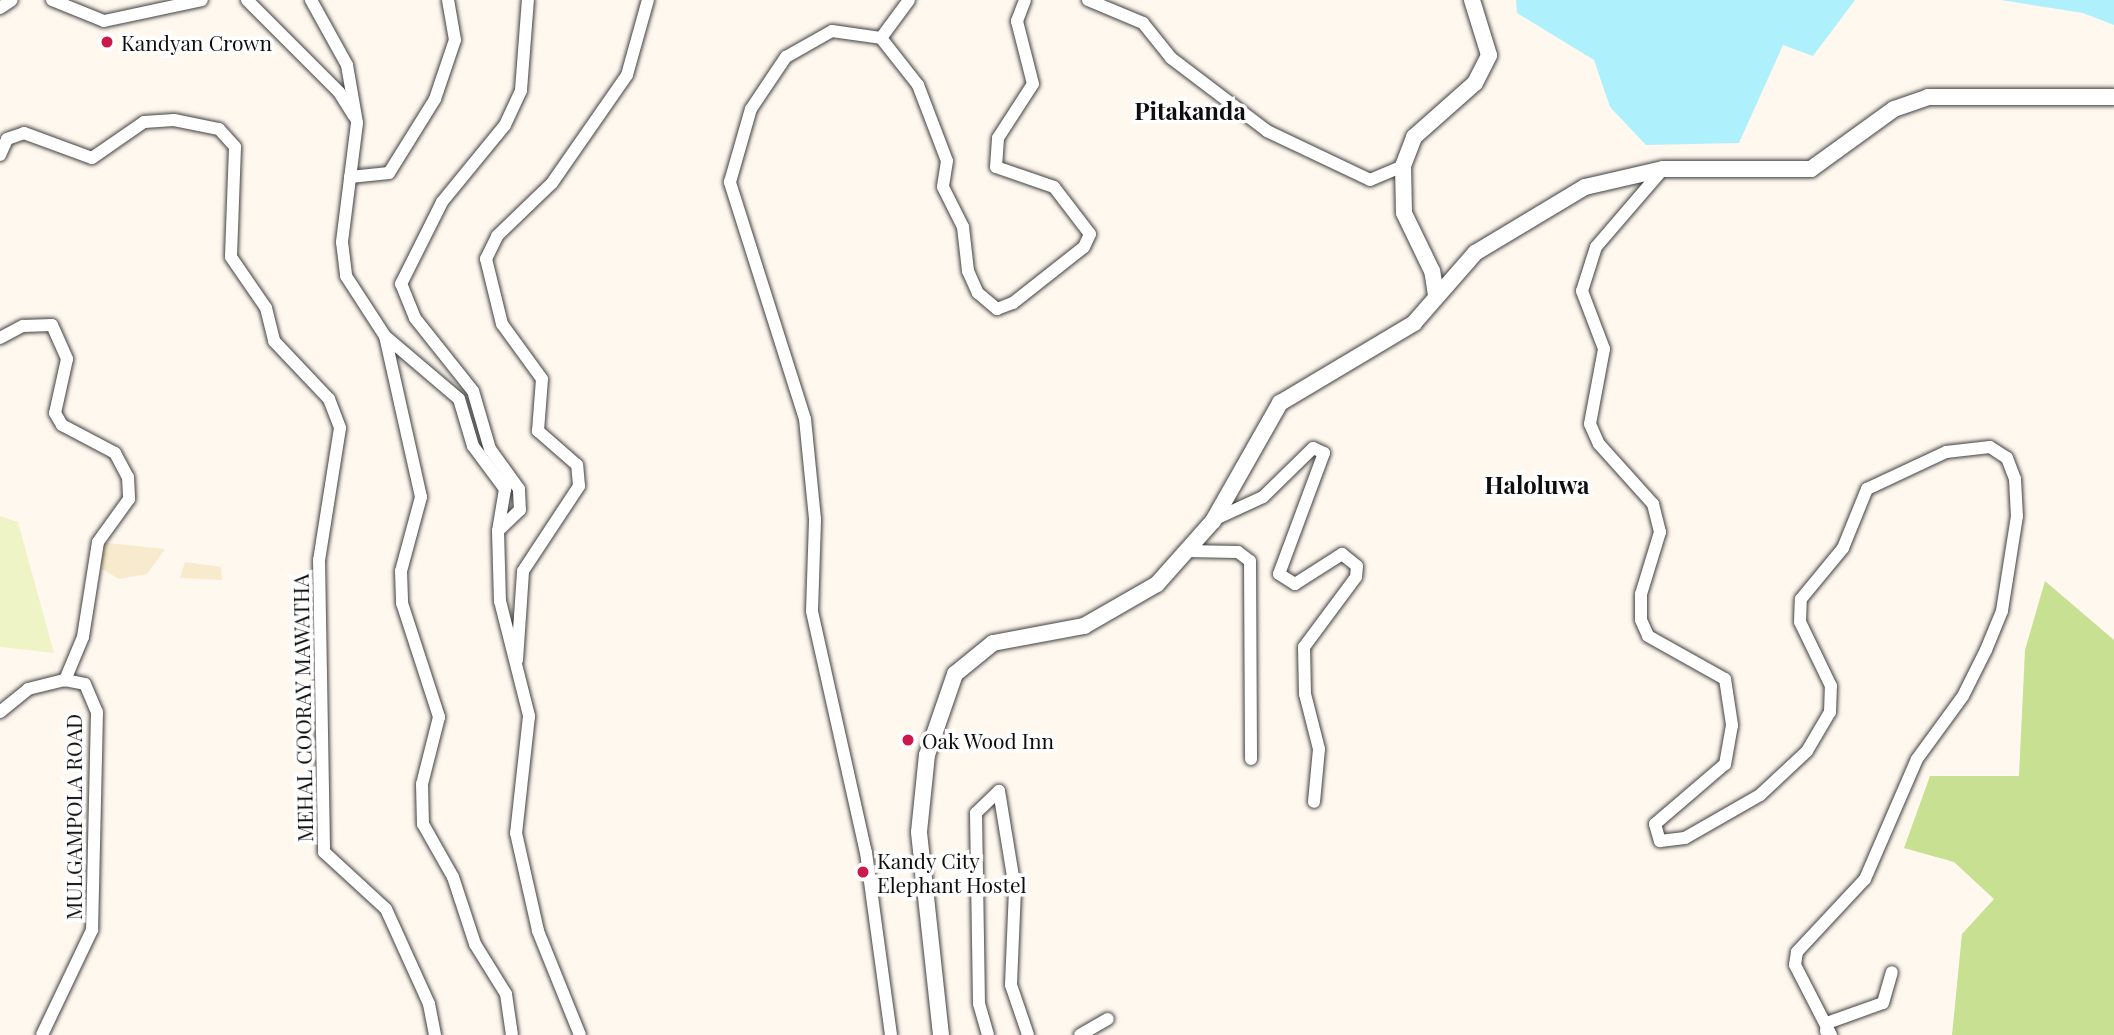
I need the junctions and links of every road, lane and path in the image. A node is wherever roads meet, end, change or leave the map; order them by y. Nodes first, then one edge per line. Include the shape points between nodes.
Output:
1 (12, 0) edge
2 (52, 0) edge
3 (202, 0) edge
4 (247, 0) edge
5 (311, 0) edge
6 (448, 0) edge
7 (528, 0) edge
8 (648, 0) edge
9 (909, 0) edge
10 (1025, 0) edge
11 (1088, 0) edge
12 (1472, 0) edge
13 (0, 8) edge
14 (881, 38) junction
15 (2114, 97) edge
16 (358, 123) junction
17 (0, 155) edge
18 (1403, 166) junction
19 (1663, 169) junction
20 (350, 177) junction
21 (1436, 295) junction
22 (385, 336) junction
23 (0, 338) edge
24 (1213, 521) junction
25 (498, 531) junction
26 (1186, 551) junction
27 (517, 660) junction
28 (65, 680) junction
29 (0, 712) edge
30 (1251, 759) dead end
31 (1314, 802) dead end
32 (1892, 972) dead end
33 (1108, 1019) dead end
34 (1828, 1031) edge
35 (42, 1035) edge
36 (435, 1035) edge
37 (512, 1035) edge
38 (580, 1035) edge
39 (891, 1035) edge
40 (941, 1035) edge
41 (988, 1035) edge
42 (1028, 1035) edge
43 (1080, 1035) edge

1 - 13 street
2 - 3 street via 104,21
4 - 16 street via 339,92
5 - 16 street via 347,65
6 - 20 street via 455,40 435,99 389,173
7 - 25 street via 521,90 505,125 442,202 401,284 415,318 474,391 490,449 519,489 520,510
8 - 27 street via 627,75 552,183 497,236 486,259 502,324 542,379 538,430 577,465 579,486 523,571
9 - 14 street
10 - 14 street via 1017,21 1033,84 998,138 996,167 1054,187 1090,234 1084,247 997,309 978,293 968,271 962,227 943,187 947,160 918,85
11 - 18 street via 1143,23 1171,58 1267,131 1370,180
12 - 18 street via 1489,55 1475,82 1414,137
14 - 39 street via 832,31 786,57 751,109 730,182 805,419 815,519 812,611 866,853
15 - 19 street via 1928,97 1894,109 1811,169
16 - 20 street
17 - 36 street, MEHAL COORAY MAWATHA via 7,139 24,133 92,158 145,122 174,120 219,130 235,147 231,257 266,308 274,341 329,399 340,428 319,559 324,852 386,909 429,1004
18 - 21 street via 1404,213 1432,271
19 - 21 street via 1573,194 1475,253
19 - 34 street via 1596,247 1582,291 1604,349 1589,404 1590,424 1599,444 1653,504 1660,532 1641,594 1641,620 1648,636 1725,679 1732,725 1725,764 1655,824 1660,841 1685,838 1760,795 1807,751 1830,712 1831,685 1800,622 1801,599 1843,548 1867,489 1946,452 1990,447 2007,458 2015,480 2017,516 2002,611 1986,650 1963,696 1917,759 1865,879 1797,952 1795,965
20 - 22 street via 342,242 346,276
21 - 24 street via 1414,323 1280,403
22 - 25 street via 460,399 472,446 505,489
22 - 37 street via 421,497 401,571 402,603 439,717 422,784 423,824 453,877 475,944 506,995
23 - 28 street via 23,326 52,325 67,359 55,414 62,425 115,453 128,477 129,499 98,542 83,636
24 - 26 street
24 - 31 street via 1263,497 1314,448 1324,453 1279,574 1295,584 1342,554 1357,566 1356,577 1304,647 1305,694 1319,749
25 - 27 street via 500,601
26 - 30 street via 1238,552 1250,561
26 - 40 street via 1157,584 1121,609 1084,626 993,642 971,655 955,674 934,726 919,832
27 - 38 street via 529,716 516,833 538,931
28 - 29 street via 28,689
28 - 35 street, MULGAMPOLA ROAD via 85,684 97,712 92,930
32 - 34 street via 1878,1008
33 - 43 street
41 - 42 street via 979,1004 976,813 999,791 1015,889 1011,985

